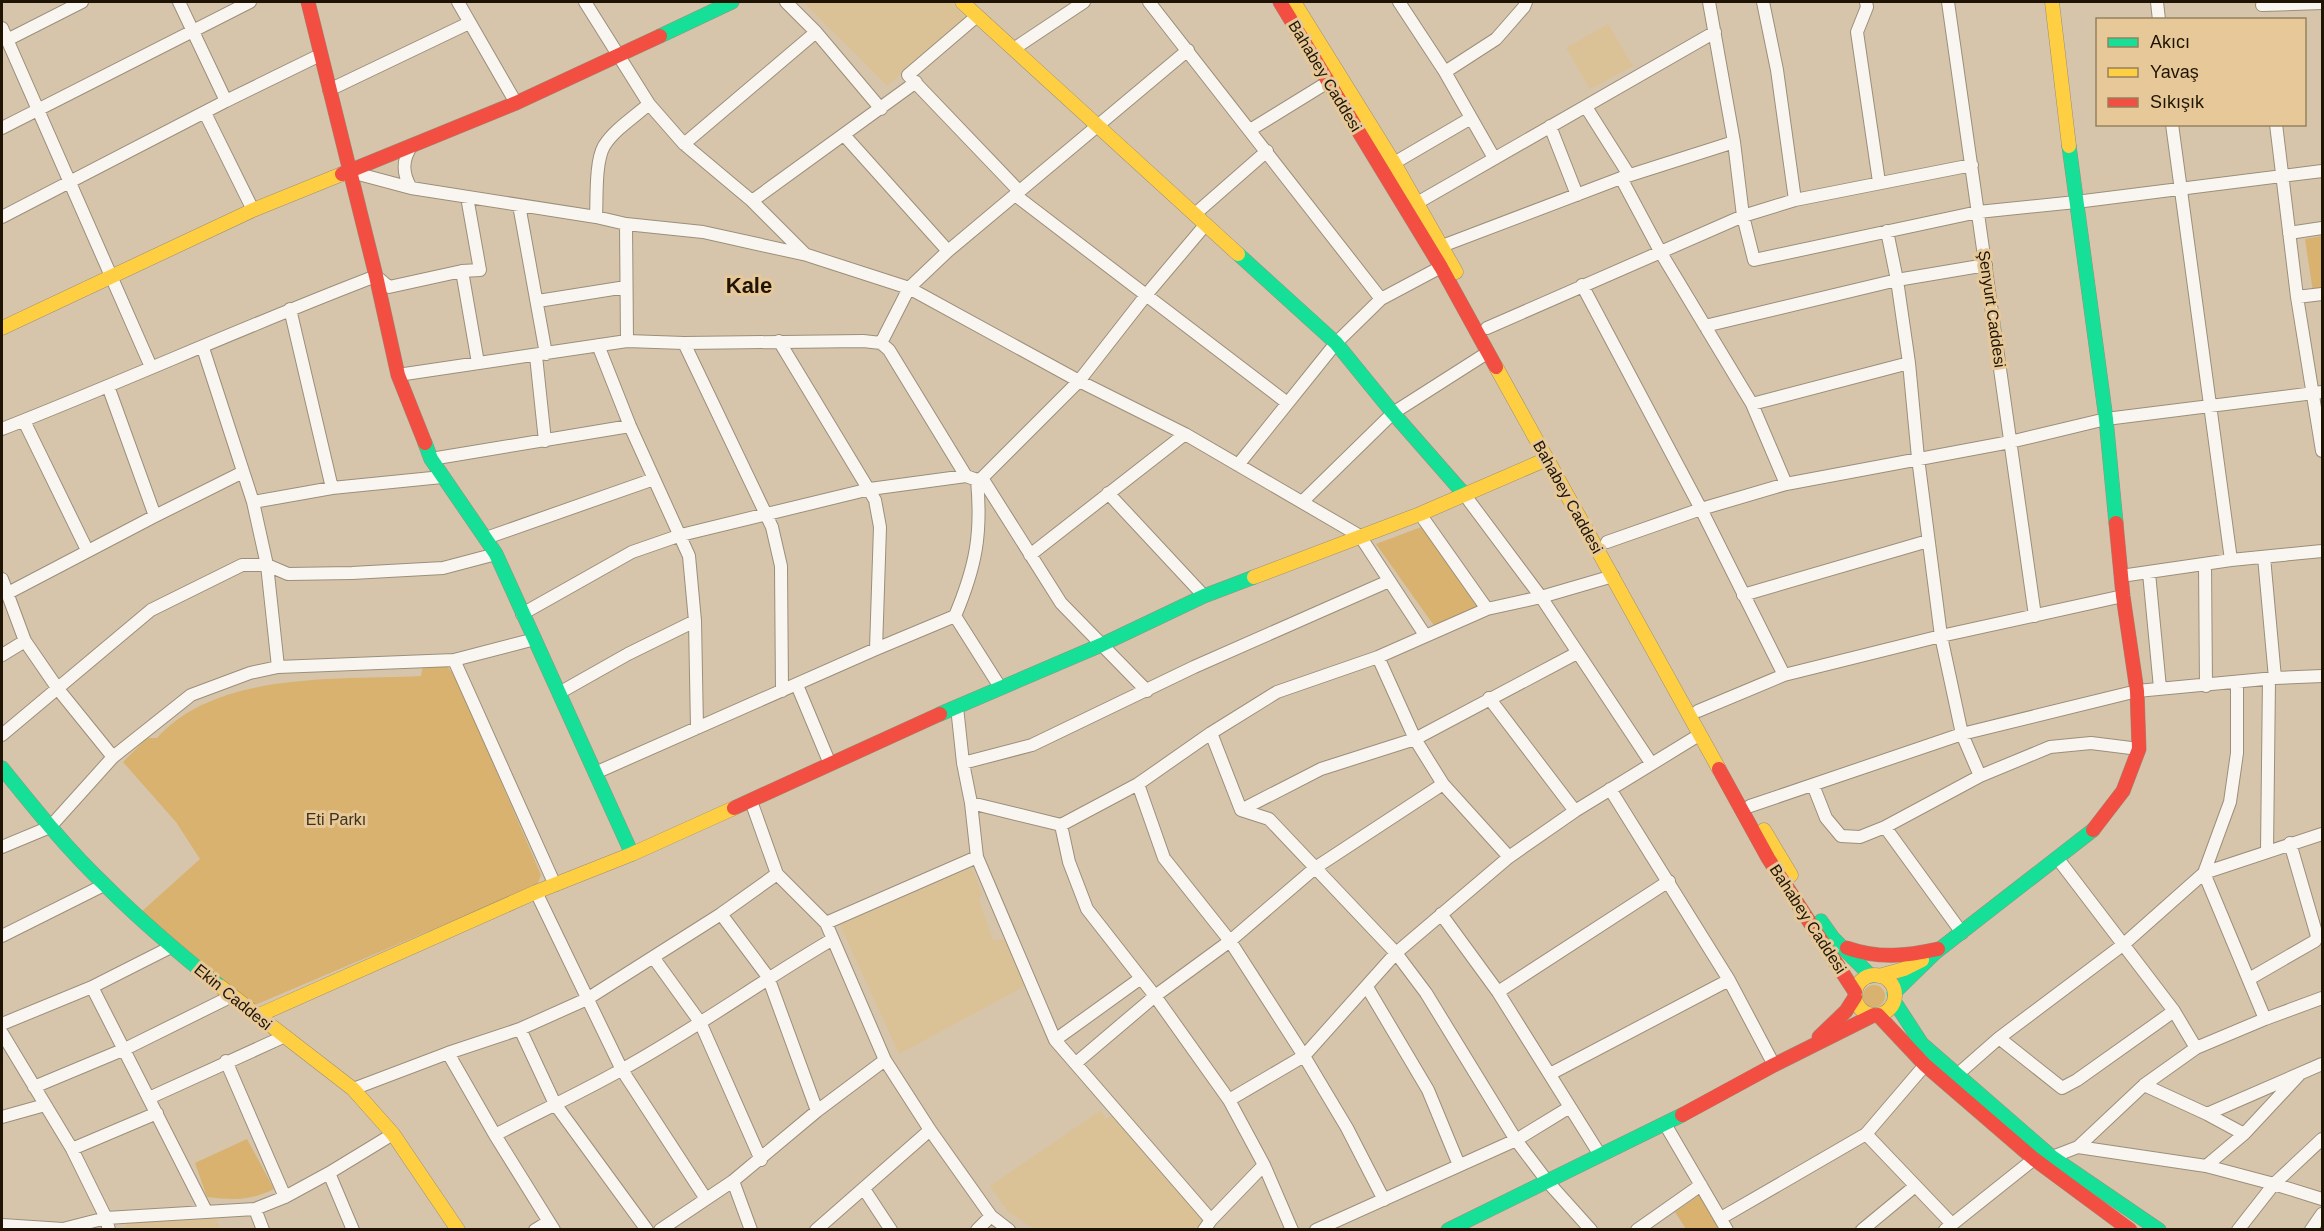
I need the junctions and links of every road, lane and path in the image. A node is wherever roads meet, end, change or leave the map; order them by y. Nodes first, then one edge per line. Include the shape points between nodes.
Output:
1 (82, 2) edge
2 (179, 2) edge
3 (250, 2) edge
4 (308, 2) edge
5 (458, 2) edge
6 (585, 2) edge
7 (732, 2) edge
8 (786, 2) edge
9 (962, 2) edge
10 (1082, 2) edge
11 (1149, 2) edge
12 (1280, 2) edge
13 (1294, 2) edge
14 (1526, 2) edge
15 (1763, 2) edge
16 (1866, 2) edge
17 (1948, 2) edge
18 (2052, 2) edge
19 (2157, 2) edge
20 (1403, 3) edge
21 (1714, 3) edge
22 (2262, 3) edge
23 (2322, 3) edge
24 (977, 16) junction
25 (2159, 18) edge
26 (2264, 18) edge
27 (469, 23) junction
28 (194, 31) junction
29 (3, 32) edge
30 (816, 32) junction
31 (1715, 32) junction
32 (1015, 48) junction
33 (1188, 50) junction
34 (320, 55) junction
35 (617, 56) junction
36 (1445, 72) junction
37 (916, 82) junction
38 (1328, 82) junction
39 (329, 90) junction
40 (226, 101) junction
41 (516, 103) junction
42 (649, 104) junction
43 (1586, 107) junction
44 (881, 109) junction
45 (37, 110) junction
46 (205, 113) junction
47 (1471, 118) junction
48 (1550, 126) junction
49 (2172, 126) edge
50 (2276, 126) edge
51 (2, 128) edge
52 (1098, 128) junction
53 (1250, 130) junction
54 (844, 135) junction
55 (1734, 142) junction
56 (684, 144) junction
57 (412, 146) junction
58 (1267, 151) junction
59 (1494, 158) junction
60 (1394, 163) junction
61 (1972, 165) junction
62 (351, 171) junction
63 (2322, 171) edge
64 (2281, 176) junction
65 (1625, 177) junction
66 (1879, 182) junction
67 (69, 183) junction
68 (411, 188) junction
69 (2179, 189) junction
70 (1018, 193) junction
71 (1576, 195) junction
72 (467, 197) junction
73 (1796, 200) junction
74 (752, 201) junction
75 (2076, 202) junction
76 (1417, 203) junction
77 (519, 205) junction
78 (252, 210) junction
79 (1978, 212) junction
80 (1195, 214) junction
81 (1743, 216) junction
82 (2, 217) edge
83 (596, 217) junction
84 (626, 224) junction
85 (1206, 224) junction
86 (2322, 228) edge
87 (1887, 231) junction
88 (2289, 233) junction
89 (1442, 246) junction
90 (948, 251) junction
91 (1661, 253) junction
92 (807, 255) junction
93 (1986, 265) junction
94 (1441, 267) junction
95 (462, 271) junction
96 (111, 275) junction
97 (376, 276) junction
98 (1897, 280) junction
99 (1582, 285) junction
100 (626, 287) junction
101 (909, 288) junction
102 (1147, 294) junction
103 (2322, 294) edge
104 (2297, 297) junction
105 (1381, 299) junction
106 (538, 301) junction
107 (290, 309) junction
108 (1705, 326) junction
109 (2, 328) edge
110 (1487, 328) junction
111 (627, 341) junction
112 (779, 341) junction
113 (684, 343) junction
114 (881, 343) junction
115 (1336, 343) junction
116 (598, 345) junction
117 (202, 348) junction
118 (1487, 352) junction
119 (541, 355) junction
120 (478, 363) junction
121 (1909, 363) junction
122 (151, 368) junction
123 (399, 375) junction
124 (1079, 381) junction
125 (108, 386) junction
126 (2318, 394) edge
127 (1286, 402) junction
128 (1752, 404) junction
129 (2208, 406) junction
130 (1393, 413) junction
131 (2106, 419) junction
132 (24, 420) junction
133 (630, 426) junction
134 (2, 429) edge
135 (1185, 434) junction
136 (545, 441) junction
137 (2010, 442) junction
138 (2322, 451) edge
139 (1918, 458) junction
140 (431, 459) junction
141 (1547, 459) junction
142 (1238, 465) junction
143 (243, 472) junction
144 (442, 477) junction
145 (975, 478) junction
146 (654, 479) junction
147 (1786, 484) junction
148 (332, 488) junction
149 (870, 489) junction
150 (1108, 493) junction
151 (1464, 494) junction
152 (253, 502) junction
153 (1302, 502) junction
154 (1701, 509) junction
155 (767, 514) junction
156 (1420, 514) junction
157 (154, 516) junction
158 (681, 535) junction
159 (1360, 536) junction
160 (486, 538) junction
161 (1928, 541) junction
162 (1607, 542) junction
163 (87, 550) junction
164 (2322, 551) edge
165 (496, 554) junction
166 (1030, 555) junction
167 (2264, 557) junction
168 (2231, 560) junction
169 (267, 565) junction
170 (2205, 565) junction
171 (2149, 573) junction
172 (1613, 576) junction
173 (2121, 576) junction
174 (2, 579) edge
175 (1389, 581) junction
176 (8, 593) junction
177 (1743, 595) junction
178 (1204, 596) junction
179 (2123, 596) junction
180 (1540, 597) junction
181 (1487, 609) junction
182 (522, 614) junction
183 (955, 616) junction
184 (2035, 616) junction
185 (695, 621) junction
186 (1425, 635) junction
187 (1941, 636) junction
188 (535, 639) junction
189 (25, 641) junction
190 (1101, 645) junction
191 (876, 649) junction
192 (1577, 653) junction
193 (2, 655) edge
194 (1378, 657) junction
195 (454, 660) junction
196 (278, 667) junction
197 (1784, 675) junction
198 (2322, 676) edge
199 (2272, 678) junction
200 (2237, 682) junction
201 (797, 685) junction
202 (2206, 686) junction
203 (1000, 687) junction
204 (2160, 688) junction
205 (58, 689) junction
206 (782, 691) junction
207 (1147, 691) junction
208 (2137, 691) junction
209 (559, 693) junction
210 (1489, 698) junction
211 (957, 707) junction
212 (1698, 711) junction
213 (697, 729) junction
214 (1211, 733) junction
215 (1962, 734) junction
216 (2, 735) edge
217 (1699, 735) junction
218 (1415, 739) junction
219 (2139, 749) junction
220 (113, 757) junction
221 (963, 763) junction
222 (1651, 763) junction
223 (830, 764) junction
224 (2, 768) edge
225 (595, 773) junction
226 (1980, 776) junction
227 (1138, 784) junction
228 (1443, 784) junction
229 (1813, 784) junction
230 (1610, 789) junction
231 (751, 801) junction
232 (971, 803) junction
233 (1750, 806) junction
234 (1241, 810) junction
235 (1575, 811) junction
236 (1062, 825) junction
237 (50, 827) junction
238 (1885, 827) junction
239 (2322, 834) edge
240 (2290, 843) junction
241 (2, 847) edge
242 (2267, 851) junction
243 (632, 855) junction
244 (977, 857) junction
245 (1509, 857) junction
246 (2058, 859) junction
247 (1315, 868) junction
248 (2204, 873) junction
249 (777, 874) junction
250 (1668, 881) junction
251 (104, 885) junction
252 (555, 885) junction
253 (536, 892) junction
254 (721, 914) junction
255 (1441, 914) junction
256 (826, 923) junction
257 (1962, 933) junction
258 (2, 936) edge
259 (1833, 938) junction
260 (833, 939) junction
261 (1230, 941) junction
262 (2124, 944) junction
263 (171, 947) junction
264 (1939, 950) junction
265 (1396, 953) junction
266 (653, 957) junction
267 (1875, 976) junction
268 (768, 977) junction
269 (1141, 978) junction
270 (2249, 979) junction
271 (1730, 980) junction
272 (92, 987) junction
273 (1367, 987) junction
274 (1498, 992) junction
275 (1855, 995) junction
276 (232, 996) junction
277 (1155, 996) junction
278 (1894, 997) junction
279 (2322, 998) edge
280 (587, 999) junction
281 (2174, 1011) junction
282 (1876, 1015) junction
283 (257, 1016) junction
284 (2265, 1019) junction
285 (700, 1022) junction
286 (2, 1024) edge
287 (520, 1029) junction
288 (2, 1037) edge
289 (283, 1037) junction
290 (1999, 1038) junction
291 (1055, 1040) junction
292 (1810, 1046) junction
293 (2196, 1048) junction
294 (125, 1049) junction
295 (448, 1053) junction
296 (1304, 1056) junction
297 (885, 1060) junction
298 (226, 1061) junction
299 (1077, 1063) junction
300 (2322, 1064) edge
301 (1774, 1065) junction
302 (1925, 1065) junction
303 (622, 1070) junction
304 (1550, 1074) junction
305 (1958, 1074) junction
306 (2299, 1075) junction
307 (2144, 1085) junction
308 (34, 1087) junction
309 (353, 1089) junction
310 (149, 1098) junction
311 (1229, 1100) junction
312 (555, 1104) junction
313 (45, 1106) junction
314 (1570, 1107) junction
315 (817, 1111) junction
316 (157, 1113) junction
317 (2207, 1114) junction
318 (2, 1117) edge
319 (1665, 1124) junction
320 (930, 1130) junction
321 (393, 1134) junction
322 (1866, 1134) junction
323 (2244, 1134) junction
324 (495, 1135) junction
325 (2322, 1139) edge
326 (1516, 1140) junction
327 (2078, 1147) junction
328 (72, 1149) junction
329 (1599, 1155) junction
330 (2052, 1156) junction
331 (2034, 1159) junction
332 (760, 1160) junction
333 (1264, 1165) junction
334 (1459, 1165) junction
335 (2206, 1166) junction
336 (329, 1173) junction
337 (733, 1181) junction
338 (1547, 1181) junction
339 (2274, 1184) junction
340 (1701, 1185) junction
341 (1914, 1187) junction
342 (864, 1189) junction
343 (285, 1197) junction
344 (2322, 1199) edge
345 (706, 1200) junction
346 (1384, 1200) junction
347 (255, 1209) junction
348 (206, 1211) junction
349 (2322, 1214) edge
350 (991, 1216) junction
351 (107, 1224) edge
352 (1724, 1224) edge
353 (2, 1225) edge
354 (1207, 1225) edge
355 (551, 1226) edge
356 (1948, 1226) edge
357 (263, 1230) edge
358 (353, 1230) edge
359 (458, 1230) edge
360 (535, 1230) edge
361 (647, 1230) edge
362 (660, 1230) edge
363 (751, 1230) edge
364 (816, 1230) edge
365 (891, 1230) edge
366 (978, 1230) edge
367 (1009, 1230) edge
368 (1292, 1230) edge
369 (1316, 1230) edge
370 (1448, 1230) edge
371 (1591, 1230) edge
372 (1637, 1230) edge
373 (1862, 1230) edge
374 (2130, 1230) edge
375 (2159, 1230) edge
376 (2238, 1230) edge
377 (2312, 1230) edge

1 - 29 street
2 - 28 street
3 - 28 street
4 - 34 street
5 - 27 street
6 - 35 street
7 - 35 street
8 - 30 street
9 - 24 street
10 - 32 street
11 - 33 street
12 - 38 street, Bahabey Caddesi
13 - 60 street, Bahabey Caddesi
14 - 36 street via 1496,39
15 - 73 street via 1778,70
16 - 66 street via 1857,32
17 - 61 street, Şenyurt Caddesi
18 - 75 street
19 - 25 street
20 - 36 street
21 - 31 street
22 - 23 street
22 - 26 street
24 - 32 street
24 - 37 street via 908,75
27 - 39 street
27 - 41 street
28 - 40 street
28 - 45 street
29 - 45 street
30 - 44 street
30 - 56 street
31 - 43 street
31 - 55 street
32 - 52 street
33 - 52 street
33 - 53 street
34 - 39 street
34 - 40 street
35 - 41 street
35 - 42 street
36 - 47 street
37 - 44 street
37 - 70 street
38 - 53 street
38 - 94 street, Bahabey Caddesi
39 - 62 street
40 - 46 street
41 - 57 street
42 - 56 street
42 - 83 street via 604,146
43 - 48 street
43 - 65 street
44 - 54 street
45 - 51 street
45 - 67 street
46 - 67 street
46 - 78 street
47 - 59 street
47 - 60 street
48 - 59 street
48 - 71 street
49 - 69 street
50 - 64 street
52 - 70 street
52 - 80 street
53 - 58 street
54 - 74 street
54 - 90 street
55 - 65 street
55 - 81 street
56 - 74 street
57 - 62 street
57 - 68 street via 404,168
58 - 80 street
58 - 105 street
59 - 76 street
60 - 76 street, Bahabey Caddesi
61 - 66 street
61 - 79 street, Şenyurt Caddesi
62 - 68 street
62 - 78 street
62 - 97 street
63 - 64 street
64 - 69 street
64 - 88 street
65 - 71 street
65 - 91 street
66 - 73 street
67 - 82 street
67 - 96 street
68 - 72 street
69 - 75 street
69 - 129 street
70 - 90 street
70 - 102 street
71 - 89 street
72 - 77 street
72 - 95 street via 480,270
73 - 81 street
74 - 92 street
75 - 79 street
75 - 131 street
76 - 89 street, Bahabey Caddesi
77 - 83 street
77 - 106 street
78 - 96 street
79 - 87 street
79 - 93 street, Şenyurt Caddesi
80 - 85 street
81 - 87 street via 1754,260
81 - 91 street
83 - 84 street
84 - 92 street via 704,232
84 - 100 street
85 - 102 street
85 - 115 street
86 - 88 street
87 - 98 street
88 - 104 street
89 - 110 street, Bahabey Caddesi
90 - 101 street
91 - 99 street
91 - 108 street
92 - 101 street
93 - 98 street
93 - 137 street, Şenyurt Caddesi
94 - 105 street
94 - 118 street, Bahabey Caddesi
95 - 97 street via 389,287
95 - 120 street
96 - 109 street
96 - 122 street
97 - 107 street
97 - 123 street
98 - 108 street
98 - 121 street
99 - 110 street
99 - 154 street
100 - 106 street
100 - 111 street
101 - 114 street
101 - 124 street
102 - 124 street
102 - 127 street
103 - 104 street
104 - 126 street
105 - 115 street
106 - 119 street
107 - 117 street
107 - 148 street
108 - 128 street
110 - 162 street, Bahabey Caddesi
111 - 113 street
111 - 116 street
112 - 113 street
112 - 114 street
112 - 149 street
113 - 155 street
114 - 145 street
115 - 127 street
115 - 130 street
116 - 119 street
116 - 133 street
117 - 122 street
117 - 143 street
118 - 130 street
118 - 141 street, Bahabey Caddesi
119 - 120 street
119 - 136 street
120 - 123 street
121 - 128 street
121 - 139 street
122 - 125 street
123 - 140 street
124 - 135 street
124 - 145 street
125 - 132 street
125 - 157 street
126 - 129 street
126 - 138 street
127 - 142 street
128 - 147 street
129 - 131 street
129 - 168 street
130 - 151 street
130 - 153 street
131 - 137 street
131 - 173 street
132 - 134 street
132 - 163 street
133 - 136 street
133 - 146 street
135 - 142 street
135 - 150 street
136 - 140 street
137 - 139 street
137 - 184 street, Şenyurt Caddesi
139 - 147 street
139 - 161 street
140 - 144 street
141 - 151 street
141 - 172 street, Bahabey Caddesi
142 - 153 street
143 - 152 street
143 - 157 street
144 - 148 street
144 - 160 street
145 - 149 street
145 - 166 street
145 - 183 street via 980,509 976,553
146 - 158 street
146 - 160 street
147 - 154 street
148 - 152 street
149 - 155 street
149 - 191 street via 880,527
150 - 166 street
150 - 178 street
151 - 156 street
151 - 180 street
152 - 169 street
153 - 159 street
154 - 162 street
154 - 177 street
155 - 158 street
155 - 206 street via 781,566
156 - 159 street
156 - 181 street
157 - 163 street
158 - 182 street via 632,552
158 - 185 street via 689,555
159 - 175 street
159 - 178 street
160 - 165 street
161 - 177 street
161 - 187 street
162 - 212 street, Bahabey Caddesi
163 - 176 street
164 - 167 street
165 - 169 street via 443,568 352,573 288,574
165 - 182 street
166 - 190 street via 1062,603
167 - 168 street
167 - 199 street
168 - 170 street
169 - 196 street
169 - 205 street via 242,565 151,610
170 - 171 street
170 - 202 street
171 - 173 street
171 - 204 street
172 - 180 street
172 - 217 street, Bahabey Caddesi
173 - 179 street
174 - 176 street
175 - 186 street
175 - 207 street
176 - 189 street
177 - 197 street
178 - 190 street
179 - 184 street
179 - 208 street
180 - 181 street
180 - 192 street
181 - 186 street
182 - 188 street
183 - 191 street
183 - 203 street
184 - 187 street
185 - 209 street
185 - 213 street
186 - 194 street
187 - 197 street
187 - 215 street
188 - 195 street
188 - 209 street
189 - 193 street
189 - 205 street
190 - 203 street
190 - 207 street
191 - 201 street
192 - 210 street
192 - 222 street
194 - 214 street via 1277,692
194 - 218 street
195 - 196 street
195 - 252 street
196 - 220 street via 191,695
197 - 212 street
198 - 199 street
199 - 200 street
199 - 242 street
200 - 202 street
200 - 248 street via 2237,753 2230,802
201 - 206 street
201 - 223 street
202 - 204 street
203 - 211 street
204 - 208 street
205 - 216 street
205 - 220 street
206 - 213 street
207 - 221 street via 1032,745
208 - 215 street
208 - 219 street
209 - 225 street
210 - 218 street
210 - 235 street
211 - 221 street
211 - 223 street
212 - 233 street, Bahabey Caddesi
213 - 225 street
214 - 227 street
214 - 234 street
215 - 226 street
215 - 229 street
217 - 222 street
217 - 275 street, Bahabey Caddesi via 1768,858
218 - 228 street
218 - 234 street via 1321,770
219 - 226 street via 2091,743 2050,747
219 - 246 street via 2123,791 2095,828
220 - 237 street
221 - 232 street
222 - 230 street
223 - 231 street
224 - 237 street, Ekin Caddesi
225 - 243 street
226 - 238 street
227 - 236 street
227 - 261 street via 1164,858
228 - 245 street
228 - 247 street
229 - 233 street
229 - 238 street via 1827,818 1841,836 1860,837
230 - 235 street
230 - 250 street
231 - 243 street
231 - 249 street
232 - 236 street
232 - 244 street
233 - 259 street, Bahabey Caddesi
234 - 247 street via 1269,819
235 - 245 street
236 - 269 street via 1070,862 1088,909
237 - 241 street
237 - 251 street, Ekin Caddesi
238 - 257 street
239 - 240 street
240 - 242 street
240 - 270 street via 2317,936 2315,941
242 - 248 street
243 - 252 street
244 - 256 street
244 - 291 street
245 - 255 street
246 - 257 street
246 - 262 street
247 - 261 street
247 - 265 street
248 - 262 street
248 - 270 street
249 - 254 street
249 - 256 street
250 - 271 street
250 - 274 street
251 - 258 street
251 - 263 street, Ekin Caddesi
252 - 253 street
253 - 280 street
253 - 283 street
254 - 266 street
254 - 268 street
255 - 265 street
255 - 274 street
256 - 260 street
257 - 264 street
259 - 264 street via 1847,948 1877,957
259 - 267 street, Bahabey Caddesi
260 - 268 street
260 - 297 street
261 - 277 street
261 - 296 street
262 - 281 street
262 - 290 street
263 - 272 street
263 - 276 street, Ekin Caddesi
264 - 267 street via 1904,969
264 - 278 street
265 - 273 street
265 - 326 street via 1426,993
266 - 280 street
266 - 285 street
267 - 275 street via 1860,982
267 - 278 street via 1889,982
268 - 285 street
268 - 315 street
269 - 277 street
269 - 291 street
270 - 284 street
271 - 301 street
271 - 304 street
272 - 286 street
272 - 294 street
273 - 296 street
273 - 334 street via 1428,1090
274 - 304 street
275 - 282 street via 1863,1012
275 - 292 street via 1846,1011
276 - 283 street, Ekin Caddesi
276 - 294 street
277 - 299 street
277 - 311 street
278 - 282 street via 1888,1010
278 - 305 street via 1922,1044
279 - 284 street
280 - 287 street
280 - 303 street
281 - 290 street via 2062,1088
281 - 293 street
282 - 292 street
282 - 302 street
283 - 289 street, Ekin Caddesi
284 - 293 street
285 - 303 street
285 - 332 street
287 - 295 street
287 - 312 street
288 - 308 street
289 - 298 street
289 - 309 street, Ekin Caddesi
290 - 305 street
291 - 299 street
292 - 301 street
293 - 307 street
294 - 308 street
294 - 310 street
295 - 309 street
295 - 324 street
296 - 311 street
296 - 346 street
297 - 315 street
297 - 320 street
298 - 310 street
298 - 343 street
299 - 354 street
300 - 306 street
301 - 319 street
302 - 322 street
302 - 331 street
303 - 312 street
303 - 345 street
304 - 314 street
305 - 330 street
306 - 317 street
306 - 323 street
307 - 317 street
307 - 327 street
308 - 313 street
309 - 321 street, Ekin Caddesi
310 - 316 street
311 - 333 street
312 - 324 street
312 - 361 street
313 - 318 street
313 - 328 street
314 - 326 street
314 - 329 street
315 - 332 street
316 - 328 street
316 - 348 street
317 - 323 street
319 - 329 street
319 - 340 street
320 - 342 street
320 - 350 street
321 - 336 street
321 - 359 street, Ekin Caddesi
322 - 341 street
322 - 352 street
323 - 335 street
324 - 355 street
325 - 339 street
326 - 334 street
326 - 338 street
327 - 330 street
327 - 335 street
328 - 351 street
329 - 338 street
330 - 375 street
331 - 356 street
331 - 374 street
332 - 337 street
333 - 354 street
333 - 368 street
334 - 346 street
335 - 339 street
336 - 343 street
336 - 358 street
337 - 345 street
337 - 363 street
338 - 370 street
338 - 371 street
339 - 344 street
339 - 376 street
340 - 352 street
340 - 372 street
341 - 356 street
341 - 373 street
342 - 364 street
342 - 365 street
343 - 347 street
345 - 362 street
346 - 369 street
347 - 348 street
347 - 357 street
348 - 351 street
349 - 377 street
350 - 366 street
350 - 367 street
351 - 353 street via 63,1229
355 - 360 street

